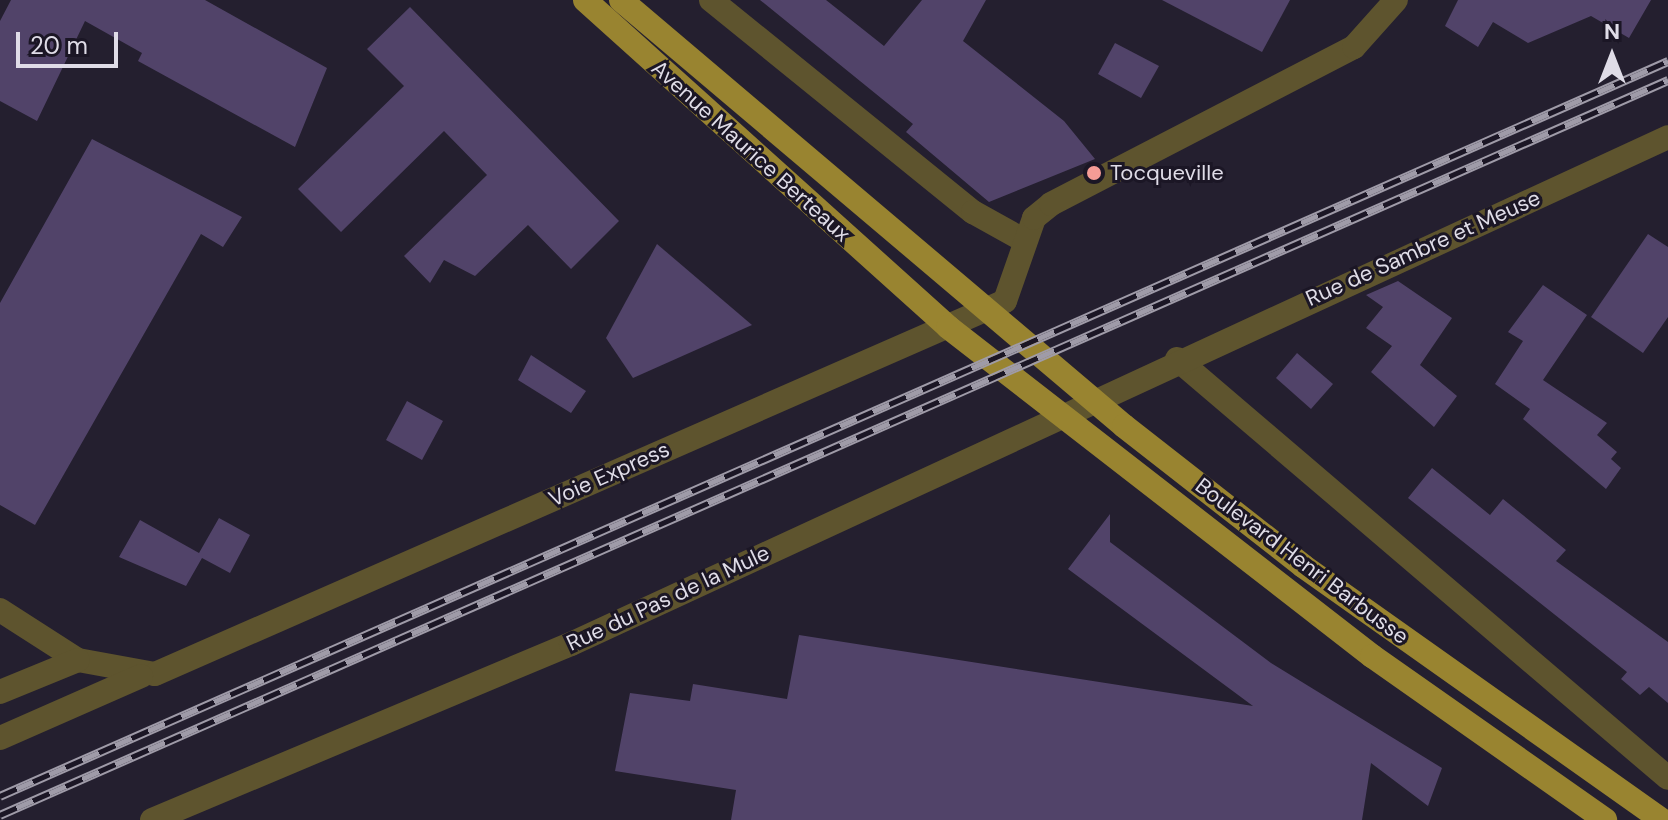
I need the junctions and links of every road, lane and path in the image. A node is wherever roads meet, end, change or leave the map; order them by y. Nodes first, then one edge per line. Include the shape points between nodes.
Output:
1 (585, 0) edge
2 (621, 0) edge
3 (711, 0) edge
4 (1396, 0) edge
5 (1668, 137) edge
6 (1025, 241) junction
7 (956, 282) joint
8 (1177, 359) junction
9 (1287, 589) joint
10 (0, 610) edge
11 (78, 660) junction
12 (148, 675) junction
13 (0, 692) edge
14 (0, 738) edge
15 (1668, 778) edge
16 (152, 820) edge
17 (1605, 820) edge
18 (1662, 820) edge

1 - 9 main road, Avenue Maurice Berteaux via 919,301
2 - 7 main road, Avenue Maurice Berteaux
3 - 6 street via 973,212
4 - 6 street, Voie Express via 1343,53 1051,204 1034,218
5 - 8 street, Rue de Sambre et Meuse
6 - 12 street, Voie Express via 1005,301
7 - 18 main road, Boulevard Henri Barbusse via 1124,426 1303,566
8 - 15 street
8 - 16 street, Rue du Pas de la Mule via 571,644
9 - 17 main road, Boulevard Henri Barbusse
10 - 11 street
11 - 12 street
11 - 13 street
12 - 14 street, Voie Express

